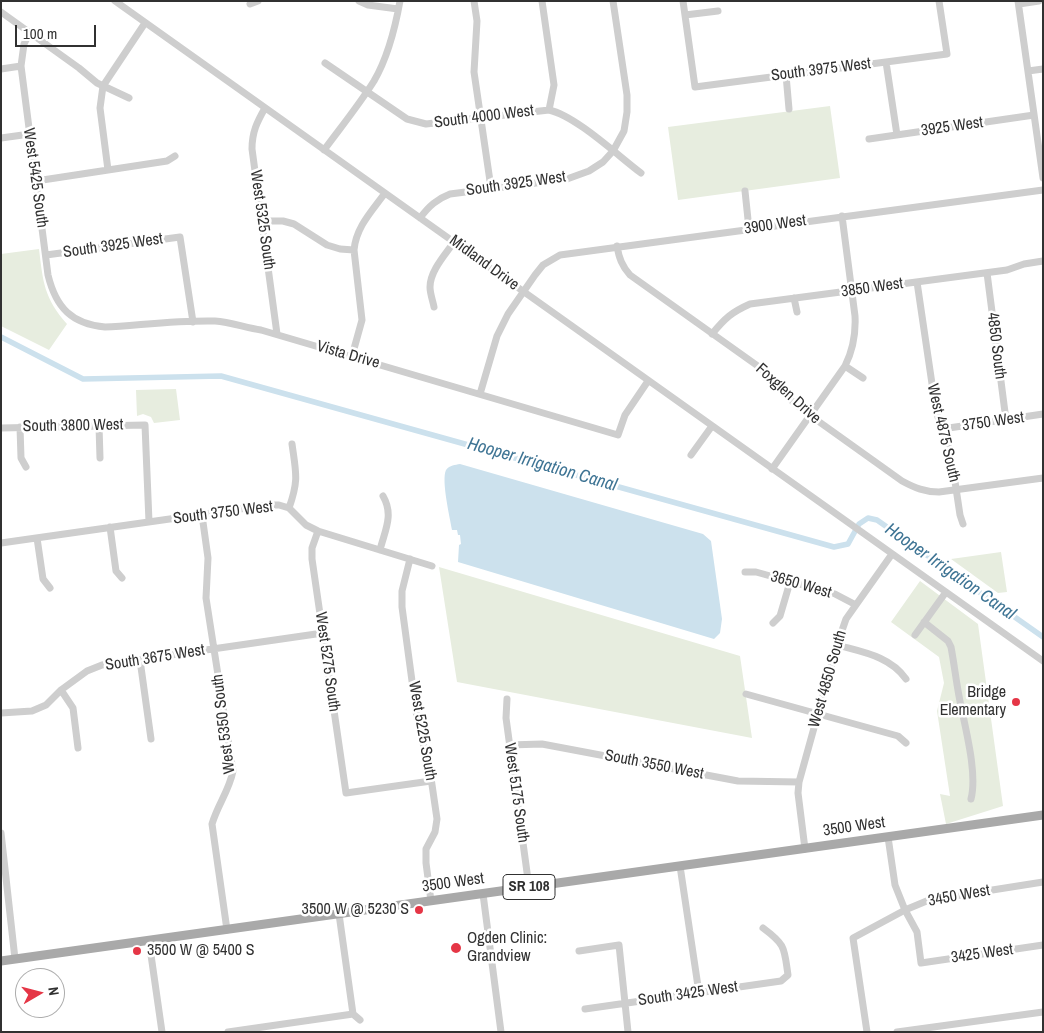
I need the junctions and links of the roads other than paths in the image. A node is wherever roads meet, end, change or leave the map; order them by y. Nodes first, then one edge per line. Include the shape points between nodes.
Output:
1 (114, 1) edge
2 (359, 1) edge
3 (474, 1) edge
4 (542, 1) edge
5 (613, 1) edge
6 (683, 1) edge
7 (940, 1) edge
8 (1039, 1) edge
9 (1019, 3) edge
10 (125, 4) edge
11 (399, 5) edge
12 (718, 11) dead end
13 (1, 12) edge
14 (685, 15) junction
15 (146, 23) junction
16 (30, 32) junction
17 (886, 62) junction
18 (325, 63) dead end
19 (20, 66) junction
20 (1, 69) edge
21 (1043, 70) edge
22 (1028, 72) junction
23 (786, 75) junction
24 (103, 86) junction
25 (367, 91) junction
26 (129, 98) dead end
27 (265, 108) junction
28 (549, 110) junction
29 (789, 110) dead end
30 (1034, 115) junction
31 (480, 118) junction
32 (30, 134) junction
33 (897, 135) junction
34 (1, 138) edge
35 (869, 139) dead end
36 (324, 150) junction
37 (613, 151) junction
38 (175, 156) dead end
39 (108, 170) junction
40 (641, 173) dead end
41 (1043, 178) edge
42 (36, 181) junction
43 (490, 188) junction
44 (1043, 190) edge
45 (745, 191) dead end
46 (385, 193) junction
47 (842, 216) junction
48 (420, 218) junction
49 (262, 221) junction
50 (749, 228) junction
51 (454, 242) junction
52 (617, 246) junction
53 (354, 250) junction
54 (46, 255) junction
55 (1043, 261) edge
56 (986, 273) junction
57 (917, 282) junction
58 (852, 291) junction
59 (524, 292) junction
60 (794, 298) junction
61 (434, 307) dead end
62 (796, 312) dead end
63 (73, 318) joint
64 (193, 322) junction
65 (277, 334) junction
66 (712, 334) junction
67 (352, 356) junction
68 (845, 366) junction
69 (863, 378) dead end
70 (648, 381) junction
71 (480, 394) junction
72 (1043, 414) edge
73 (810, 416) junction
74 (1006, 420) junction
75 (99, 426) junction
76 (712, 426) junction
77 (20, 427) junction
78 (1, 428) edge
79 (942, 429) junction
80 (292, 444) dead end
81 (691, 455) dead end
82 (100, 458) dead end
83 (26, 467) dead end
84 (772, 468) junction
85 (1043, 478) edge
86 (956, 489) junction
87 (383, 496) dead end
88 (289, 508) junction
89 (202, 514) junction
90 (149, 522) junction
91 (963, 524) dead end
92 (110, 527) junction
93 (318, 532) junction
94 (37, 538) junction
95 (1, 543) edge
96 (380, 550) junction
97 (892, 554) junction
98 (410, 559) junction
99 (432, 566) dead end
100 (745, 572) dead end
101 (122, 578) dead end
102 (790, 582) junction
103 (50, 588) dead end
104 (946, 592) junction
105 (856, 605) junction
106 (924, 622) junction
107 (773, 623) dead end
108 (323, 633) junction
109 (915, 635) dead end
110 (837, 645) junction
111 (215, 649) junction
112 (140, 660) junction
113 (1043, 661) edge
114 (906, 679) dead end
115 (61, 690) junction
116 (746, 694) dead end
117 (507, 699) dead end
118 (1, 714) edge
119 (818, 714) junction
120 (152, 739) dead end
121 (906, 743) dead end
122 (509, 745) junction
123 (78, 748) dead end
124 (431, 781) junction
125 (799, 782) junction
126 (971, 799) dead end
127 (1043, 815) edge
128 (1, 833) edge
129 (888, 837) junction
130 (805, 848) junction
131 (680, 866) junction
132 (1043, 882) edge
133 (529, 887) junction
134 (483, 894) junction
135 (431, 901) junction
136 (905, 910) junction
137 (339, 914) junction
138 (763, 928) dead end
139 (227, 930) junction
140 (149, 941) junction
141 (1043, 945) edge
142 (580, 951) dead end
143 (15, 959) junction
144 (1, 961) edge
145 (699, 993) junction
146 (625, 1003) junction
147 (585, 1009) dead end
148 (1043, 1012) edge
149 (353, 1014) junction
150 (360, 1020) dead end
151 (162, 1032) edge
152 (228, 1032) edge
153 (501, 1032) edge
154 (628, 1032) edge
155 (867, 1032) edge
156 (897, 1032) edge

1 - 10 street, Midland Drive
2 - 11 street via 368,5
3 - 31 street via 477,22 474,72
4 - 28 street via 554,85
5 - 37 street via 627,112 624,131
6 - 14 street
7 - 17 street, South 3975 West via 947,54
8 - 9 street
9 - 22 street
10 - 15 street, Midland Drive
11 - 25 street via 386,56
12 - 14 street
13 - 16 street
14 - 23 street, South 3975 West via 695,87
15 - 24 street
15 - 27 street, Midland Drive
16 - 19 street, West 5425 South
16 - 24 street
17 - 23 street, South 3975 West
17 - 33 street
18 - 25 street, South 4000 West
19 - 20 street
19 - 32 street, West 5425 South
21 - 22 street
22 - 30 street
23 - 29 street
24 - 26 street
24 - 39 street via 100,108
25 - 31 street, South 4000 West via 407,119 426,124
25 - 36 street
27 - 36 street, Midland Drive
27 - 49 street, West 5325 South via 252,136
28 - 31 street, South 4000 West
28 - 37 street, South 4000 West via 573,120
30 - 33 street, 3925 West
30 - 41 street
31 - 43 street
32 - 34 street
32 - 42 street, West 5425 South
33 - 35 street, 3925 West
36 - 46 street, Midland Drive
37 - 40 street, South 4000 West
37 - 43 street, South 3925 West via 603,162 567,179
38 - 39 street via 168,161
39 - 42 street
42 - 54 street, West 5425 South
43 - 48 street, South 3925 West via 439,198
44 - 47 street, 3900 West
45 - 50 street
46 - 48 street, Midland Drive
46 - 53 street via 358,232
47 - 50 street, 3900 West
47 - 58 street
48 - 51 street, Midland Drive
49 - 53 street via 294,224 328,245
49 - 65 street, West 5325 South
50 - 52 street, 3900 West
51 - 59 street, Midland Drive
51 - 61 street via 432,277 430,288
52 - 59 street, 3900 West via 560,255 535,275
52 - 66 street, Foxglen Drive via 623,267 630,274
53 - 67 street via 362,315
54 - 63 street, West 5425 South via 51,288 64,310
54 - 64 street, South 3925 West via 180,236
55 - 56 street, 3850 West
56 - 57 street, 3850 West
56 - 74 street, 4850 South
57 - 58 street, 3850 West
57 - 79 street, West 4875 South via 936,412
58 - 60 street, 3850 West
58 - 68 street via 856,330
59 - 70 street, Midland Drive
59 - 71 street, 3900 West via 508,314 498,336
60 - 62 street
60 - 66 street, 3850 West via 750,304 724,319
63 - 64 street, Vista Drive via 105,327
64 - 65 street, Vista Drive via 230,323
65 - 67 street, Vista Drive
66 - 73 street, Foxglen Drive via 762,369
67 - 71 street, Vista Drive
68 - 69 street
68 - 73 street
70 - 71 street, Vista Drive via 625,416 618,435
70 - 76 street, Midland Drive
72 - 74 street, 3750 West
73 - 84 street
73 - 86 street, Foxglen Drive via 914,487 927,492
74 - 79 street, 3750 West
75 - 77 street, South 3800 West
75 - 82 street
75 - 90 street, South 3800 West via 144,425
76 - 81 street
76 - 84 street, Midland Drive
77 - 78 street, South 3800 West
77 - 83 street via 21,458
79 - 86 street, West 4875 South via 951,455
80 - 88 street via 297,478
84 - 97 street, Midland Drive
85 - 86 street, Foxglen Drive
86 - 91 street, West 4875 South
87 - 96 street via 389,516
88 - 89 street, South 3750 West via 268,505
88 - 93 street, South 3750 West
89 - 90 street, South 3750 West
89 - 111 street, West 5350 South via 208,558 206,598
90 - 92 street, South 3750 West
92 - 94 street, South 3750 West
92 - 101 street via 116,571
93 - 96 street, South 3750 West
93 - 108 street, West 5275 South via 312,559
94 - 95 street, South 3750 West
94 - 103 street via 43,579
96 - 98 street, South 3750 West
97 - 104 street, Midland Drive
97 - 105 street, West 4850 South
98 - 99 street, South 3750 West
98 - 124 street, West 5225 South via 402,591 402,607 417,718
100 - 102 street, 3650 West
102 - 105 street, 3650 West via 835,594
102 - 107 street via 780,616
104 - 106 street
104 - 113 street, Midland Drive
105 - 110 street, West 4850 South via 846,619
106 - 109 street
106 - 126 street via 951,647 973,779
108 - 111 street, South 3675 West
108 - 124 street, West 5275 South via 346,793
110 - 114 street via 877,656 899,669
110 - 119 street, West 4850 South
111 - 112 street, South 3675 West
111 - 139 street, West 5350 South via 232,771 230,785 212,824
112 - 115 street, South 3675 West via 87,671
112 - 120 street
115 - 118 street, South 3675 West via 46,705 32,711
115 - 123 street via 73,708
116 - 119 street
117 - 122 street, West 5175 South
119 - 121 street via 898,736
119 - 125 street, West 4850 South
122 - 125 street, South 3550 West via 542,744 738,780
122 - 133 street, West 5175 South
124 - 135 street, West 5225 South via 437,819 435,832 426,849
125 - 130 street, West 4850 South
127 - 129 main road, 3500 West / SR 108
128 - 143 street
129 - 130 main road, 3500 West / SR 108
129 - 136 street via 895,885
130 - 131 main road, 3500 West / SR 108
131 - 133 main road, 3500 West / SR 108
131 - 145 street
132 - 136 street, 3450 West via 928,900
133 - 134 main road, 3500 West / SR 108
134 - 135 main road, 3500 West / SR 108
134 - 153 street
135 - 137 main road, 3500 West / SR 108
136 - 141 street, 3425 West via 917,932 921,963
136 - 155 street, 3450 West via 853,938
137 - 139 main road, 3500 West / SR 108
137 - 149 street
138 - 145 street, South 3425 West via 784,946 788,975 781,981
139 - 140 main road, 3500 West / SR 108
140 - 143 main road, 3500 West / SR 108
140 - 151 street
142 - 146 street via 619,945
143 - 144 main road, SR 108
145 - 146 street, South 3425 West
146 - 147 street, South 3425 West
146 - 154 street
148 - 156 street
149 - 150 street
149 - 152 street

